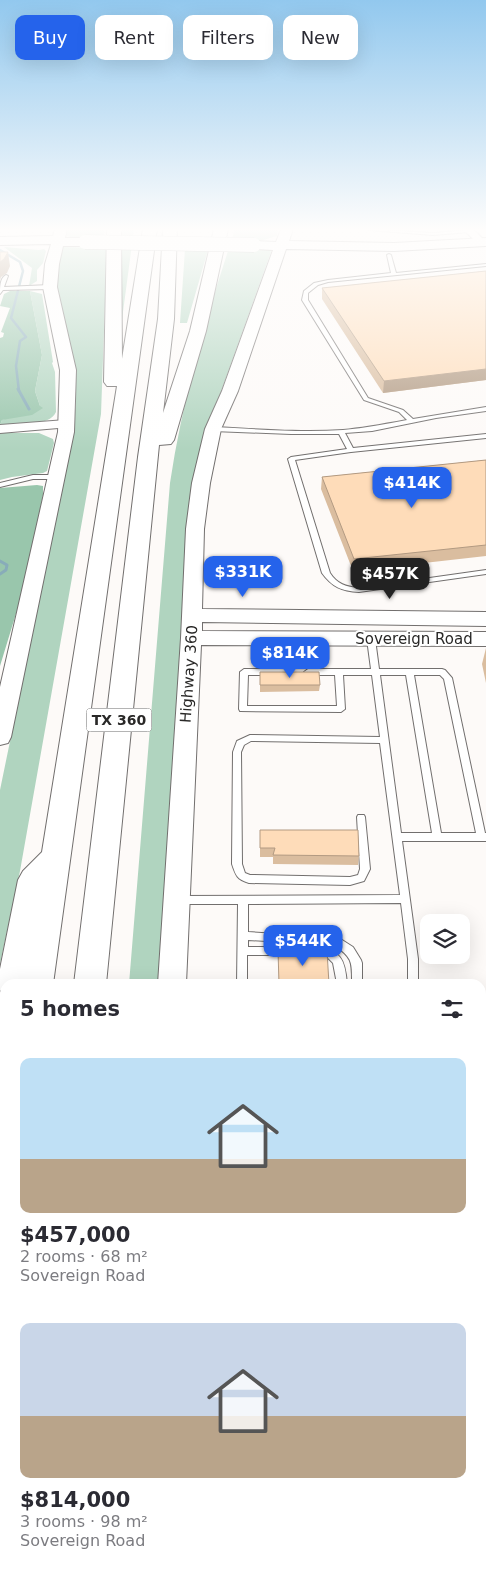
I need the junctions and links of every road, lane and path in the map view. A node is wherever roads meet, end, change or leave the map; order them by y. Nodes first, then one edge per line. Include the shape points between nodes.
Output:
1 (53, 303) edge
2 (113, 303) edge
3 (139, 303) edge
4 (167, 303) edge
5 (205, 303) edge
6 (260, 303) edge
7 (307, 303) edge
8 (486, 409) edge
9 (412, 421) junction
10 (0, 428) edge
11 (66, 428) junction
12 (121, 429) junction
13 (213, 429) junction
14 (341, 432) junction
15 (486, 436) edge
16 (351, 450) junction
17 (148, 457) junction
18 (58, 477) junction
19 (0, 485) edge
20 (486, 572) edge
21 (192, 615) junction
22 (486, 619) edge
23 (191, 638) junction
24 (282, 638) junction
25 (371, 638) junction
26 (486, 639) edge
27 (409, 671) junction
28 (283, 672) junction
29 (292, 672) edge
30 (302, 672) edge
31 (339, 672) junction
32 (375, 672) junction
33 (0, 737) edge
34 (384, 740) junction
35 (361, 817) dead end
36 (397, 837) junction
37 (437, 837) junction
38 (484, 837) edge
39 (56, 857) junction
40 (405, 899) junction
41 (176, 900) junction
42 (243, 900) junction
43 (244, 936) junction
44 (242, 950) junction
45 (14, 979) edge
46 (38, 979) edge
47 (91, 979) edge
48 (172, 979) edge
49 (242, 979) edge
50 (341, 979) edge
51 (357, 979) edge
52 (413, 979) edge

1 - 11 main road via 68,370
2 - 12 highway via 111,413
3 - 12 highway, TX 360
4 - 17 highway, TX 360
5 - 17 highway via 163,441
6 - 13 main road, Highway 360 via 230,391
7 - 9 lane via 366,399 401,411
8 - 9 lane
9 - 14 lane
10 - 11 street via 20,431
11 - 18 main road
12 - 39 highway, TX 360
13 - 14 lane
13 - 21 main road, Highway 360 via 195,529
14 - 16 lane
15 - 16 lane
16 - 20 lane via 291,459 326,573 332,583 343,589 359,590
17 - 47 highway, TX 360
18 - 19 lane via 33,477
18 - 33 main road
21 - 22 main road, Sovereign Road
21 - 23 main road, Highway 360
23 - 24 main road, Sovereign Road
23 - 41 main road, Highway 360
24 - 25 main road, Sovereign Road
24 - 28 lane
25 - 26 main road, Sovereign Road
25 - 32 lane
27 - 32 lane
27 - 37 lane
27 - 38 lane via 442,672 448,678
28 - 29 lane
28 - 31 lane via 244,672 243,708 342,709
30 - 31 lane
31 - 32 lane
32 - 34 lane
34 - 35 lane via 250,738 240,743 237,752 237,864 241,874 249,878 350,882 361,878 365,869
34 - 36 lane
36 - 37 lane
36 - 40 lane
37 - 38 lane
39 - 45 highway via 33,880
39 - 46 highway, TX 360
40 - 42 lane
40 - 52 lane
41 - 42 lane
41 - 48 main road, Highway 360
42 - 43 lane
43 - 44 lane
43 - 51 lane via 336,941 349,950 356,964
44 - 49 lane
44 - 50 lane via 324,952 336,957

